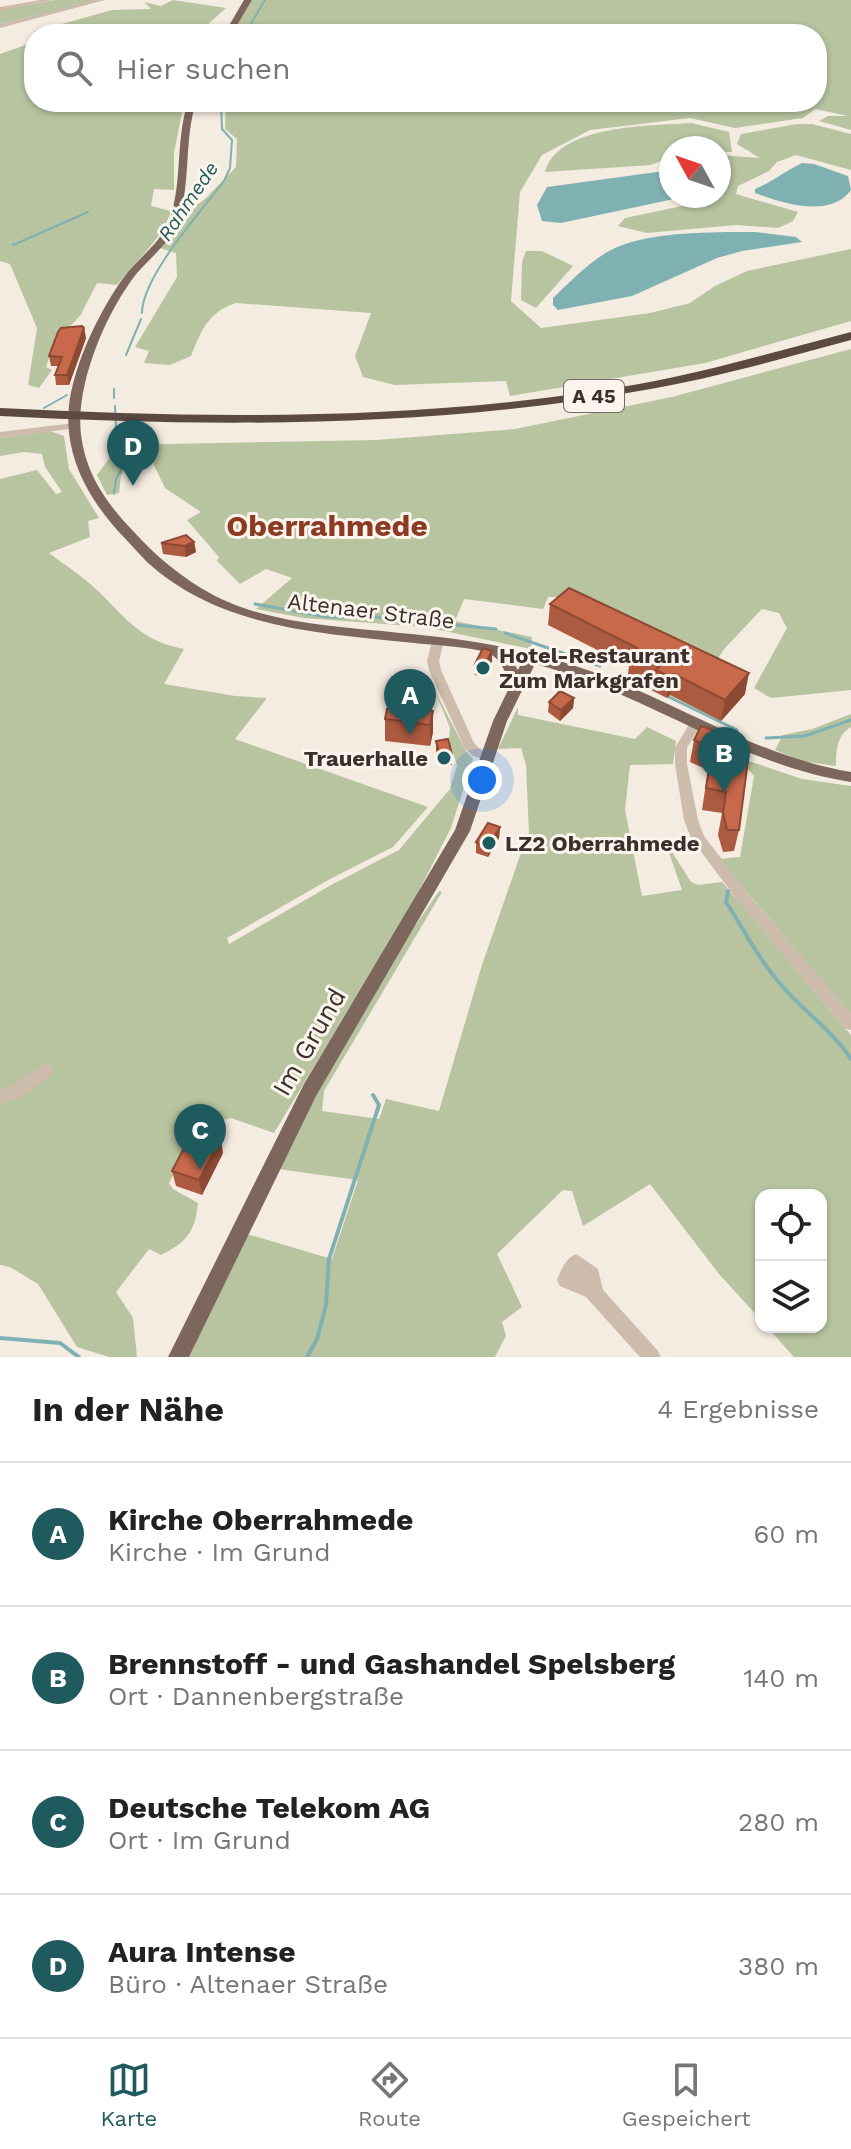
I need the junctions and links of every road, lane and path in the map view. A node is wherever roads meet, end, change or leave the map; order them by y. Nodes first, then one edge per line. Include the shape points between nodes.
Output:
1 (50, 0) edge
2 (102, 0) edge
3 (248, 0) edge
4 (0, 9) edge
5 (234, 24) edge
6 (3, 27) edge
7 (189, 112) edge
8 (851, 338) edge
9 (0, 414) edge
10 (74, 426) junction
11 (0, 435) edge
12 (438, 641) junction
13 (495, 649) junction
14 (531, 658) junction
15 (517, 685) junction
16 (695, 724) junction
17 (488, 756) junction
18 (851, 777) edge
19 (851, 1024) edge
20 (45, 1071) dead end
21 (0, 1097) edge
22 (592, 1291) dead end
23 (178, 1357) edge
24 (652, 1357) edge

1 - 4 street
2 - 6 street
3 - 5 main road
7 - 10 main road, Altenaer Straße via 172,224 112,305 78,388
8 - 9 highway, A 45 via 732,373 492,414 331,423 128,423
10 - 11 street
10 - 12 main road, Altenaer Straße via 82,466 101,503 145,555 205,597 260,619 303,628
12 - 13 main road, Altenaer Straße
12 - 17 street via 433,661 441,688 469,746
13 - 14 main road, Altenaer Straße
13 - 15 main road
14 - 15 main road, Im Grund
14 - 16 main road, Altenaer Straße via 586,675
15 - 17 main road, Im Grund
16 - 18 main road, Altenaer Straße via 783,762
16 - 19 street via 681,748 681,764 698,838
17 - 23 main road, Im Grund via 462,831 310,1090
20 - 21 street
22 - 24 street

